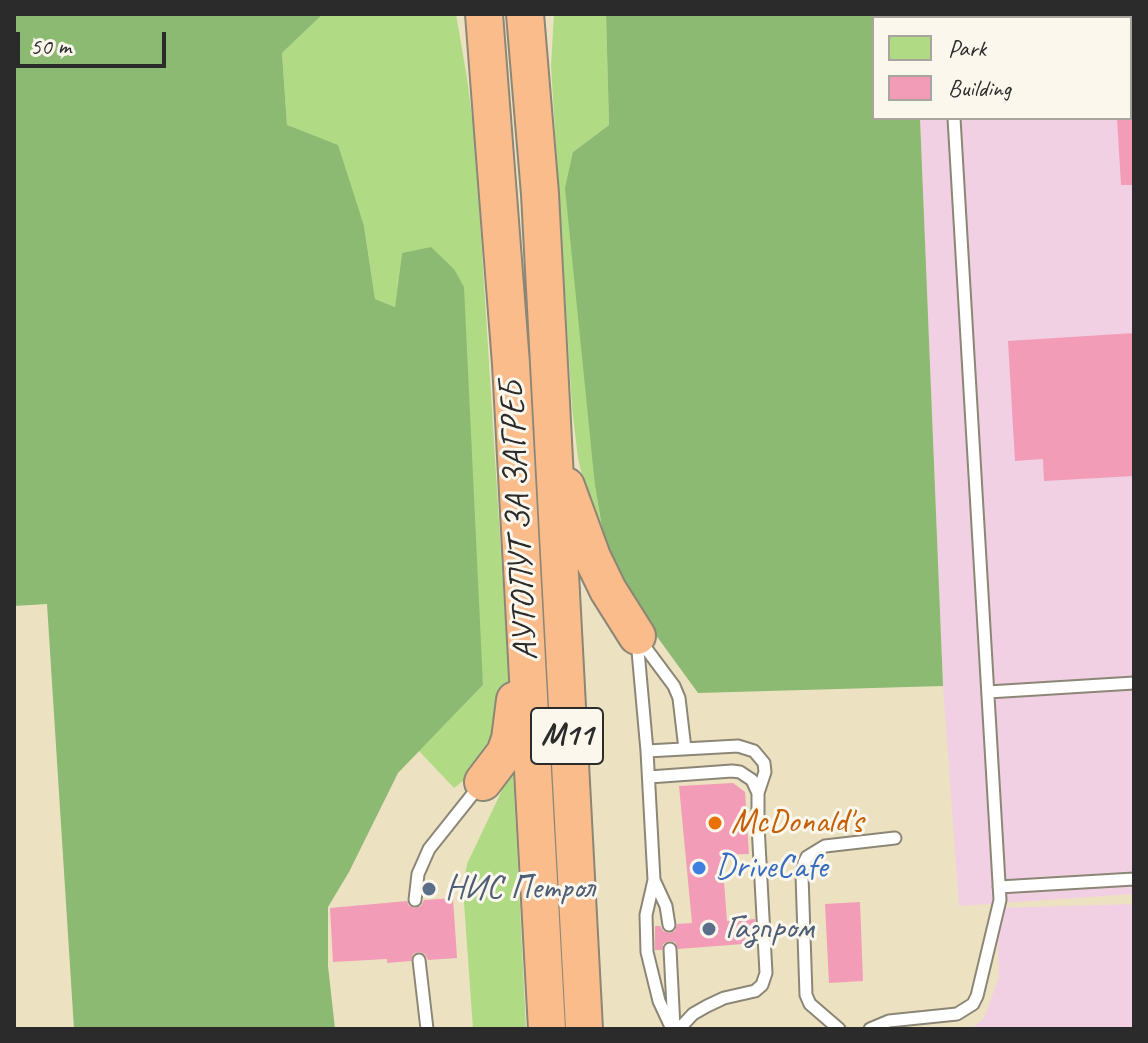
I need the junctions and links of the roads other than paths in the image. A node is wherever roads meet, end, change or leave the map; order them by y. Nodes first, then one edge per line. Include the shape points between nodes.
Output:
1 (468, 14) edge
2 (484, 14) edge
3 (525, 14) edge
4 (549, 14) edge
5 (492, 118) junction
6 (954, 120) edge
7 (540, 194) junction
8 (552, 443) junction
9 (637, 636) junction
10 (528, 640) junction
11 (1134, 683) edge
12 (988, 692) junction
13 (685, 749) junction
14 (647, 751) junction
15 (649, 777) junction
16 (483, 782) joint
17 (758, 793) junction
18 (895, 838) dead end
19 (1134, 879) edge
20 (654, 880) junction
21 (999, 887) junction
22 (415, 900) dead end
23 (669, 925) dead end
24 (670, 949) dead end
25 (419, 960) dead end
26 (427, 1029) edge
27 (547, 1029) edge
28 (584, 1029) edge
29 (675, 1029) edge
30 (839, 1029) edge
31 (870, 1029) edge

1 - 5 highway
2 - 5 highway, АУТОПУТ ЗА ЗАГРЕБ / M11
3 - 7 highway, АУТОПУТ ЗА ЗАГРЕБ / M11
4 - 7 highway
5 - 10 highway, АУТОПУТ ЗА ЗАГРЕБ / M11
6 - 12 lane
7 - 8 highway, АУТОПУТ ЗА ЗАГРЕБ / M11
8 - 9 highway via 592,557
8 - 28 highway, АУТОПУТ ЗА ЗАГРЕБ / M11
9 - 13 lane via 674,686
9 - 14 lane
10 - 16 highway via 510,739
10 - 27 highway, АУТОПУТ ЗА ЗАГРЕБ / M11
11 - 12 lane
12 - 21 lane
13 - 14 lane
13 - 17 lane via 738,746 754,751 762,757 765,772
14 - 15 lane
15 - 17 lane via 732,771 752,780
15 - 20 lane
16 - 22 lane via 429,849
17 - 29 lane via 766,973 762,985 707,1006
18 - 30 lane via 825,846 804,863 806,995
19 - 21 lane
20 - 23 lane
20 - 29 lane via 646,915 647,952 659,1001
21 - 31 lane via 973,1004 957,1014 889,1021
24 - 29 lane
25 - 26 lane

